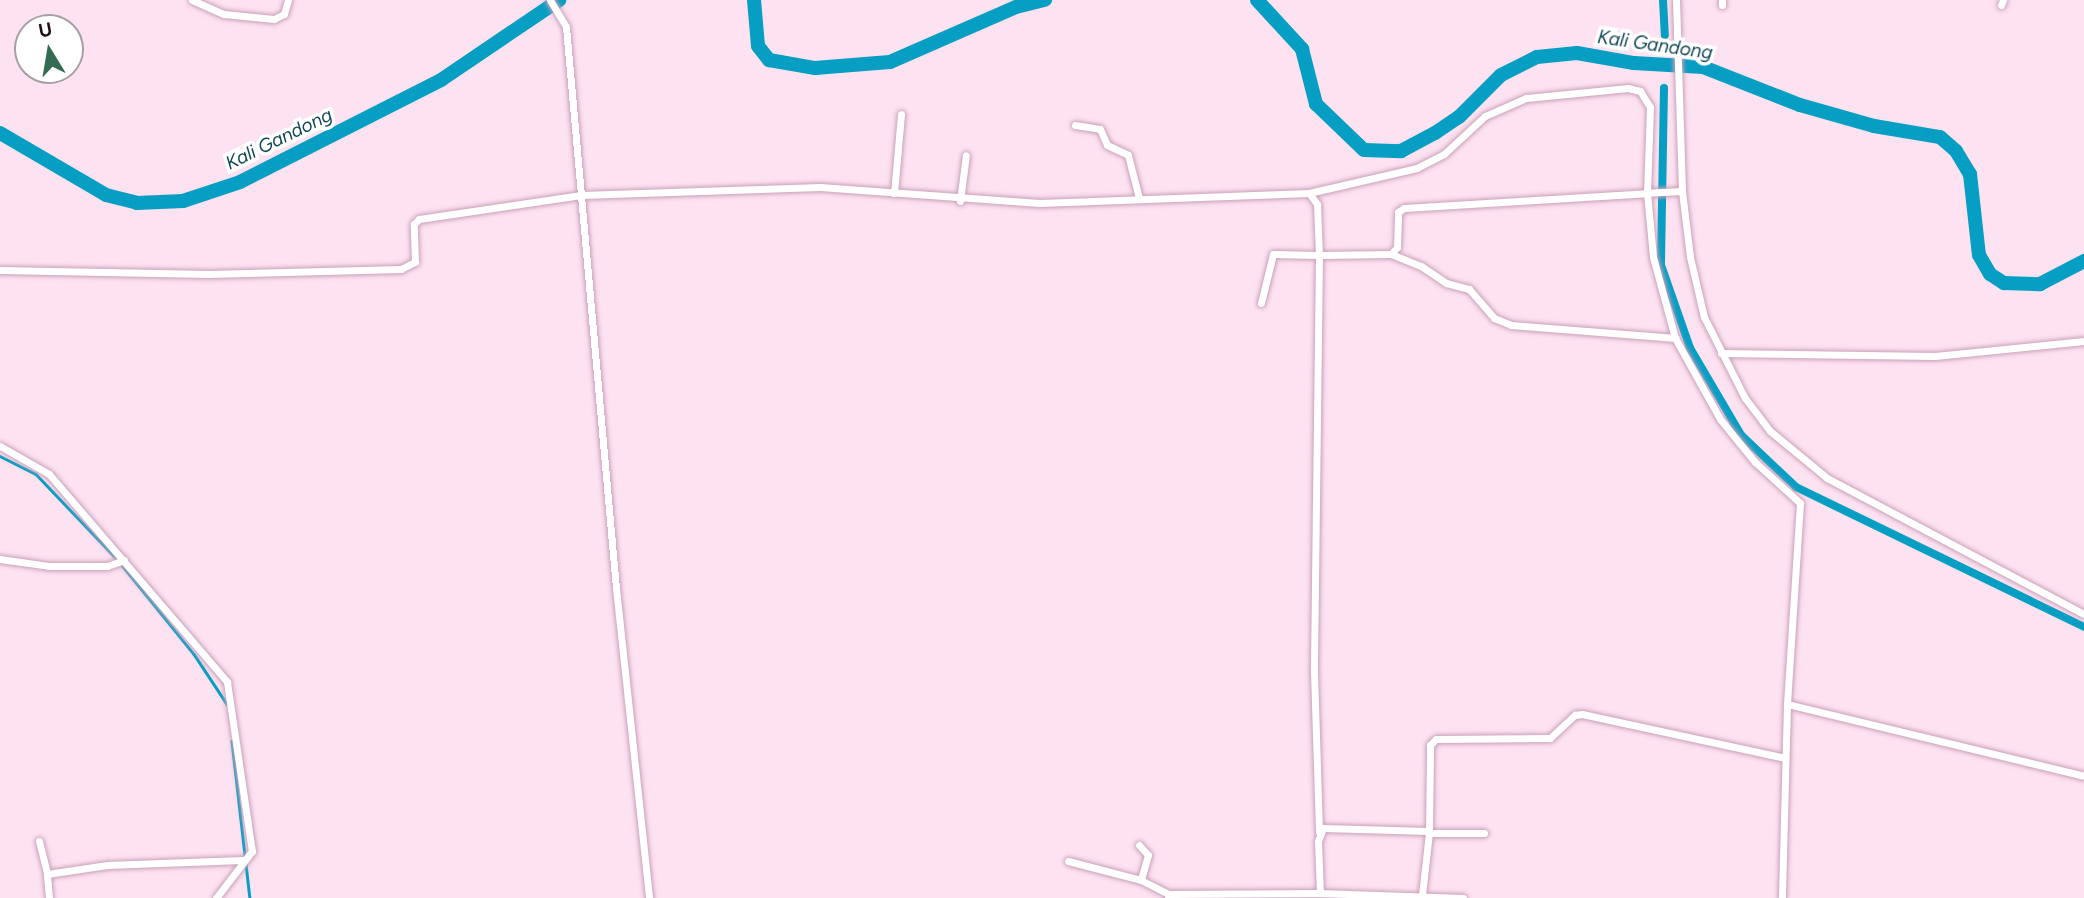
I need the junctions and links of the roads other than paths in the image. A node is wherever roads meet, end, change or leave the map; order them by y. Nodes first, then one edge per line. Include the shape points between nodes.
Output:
1 (192, 0) edge
2 (288, 0) edge
3 (550, 0) edge
4 (1676, 0) edge
5 (901, 114) dead end
6 (1074, 125) dead end
7 (966, 155) dead end
8 (1678, 191) junction
9 (894, 193) junction
10 (1309, 193) junction
11 (1652, 193) junction
12 (581, 195) junction
13 (1139, 198) junction
14 (960, 201) junction
15 (1391, 254) junction
16 (1319, 255) junction
17 (0, 270) edge
18 (1261, 303) dead end
19 (1675, 338) junction
20 (2084, 341) edge
21 (1721, 353) junction
22 (0, 446) edge
23 (0, 559) edge
24 (121, 561) junction
25 (2084, 614) edge
26 (1787, 704) junction
27 (1785, 758) junction
28 (2084, 776) edge
29 (1319, 832) junction
30 (1429, 832) junction
31 (1484, 834) dead end
32 (39, 841) dead end
33 (1139, 845) dead end
34 (246, 859) junction
35 (1068, 861) dead end
36 (47, 874) junction
37 (1140, 880) junction
38 (1320, 893) junction
39 (1422, 895) junction
40 (1169, 896) edge
41 (1221, 897) edge
42 (1254, 897) edge
43 (49, 898) edge
44 (216, 898) edge
45 (649, 898) edge
46 (1463, 898) edge
47 (1782, 898) edge

1 - 2 street via 224,14 274,19 284,14
3 - 12 street via 566,27
4 - 8 street via 1682,77
5 - 9 street
6 - 13 street via 1100,129 1107,145 1128,155
7 - 14 street
8 - 11 street
8 - 21 street via 1704,317
9 - 12 street via 820,187
9 - 14 street
10 - 11 street via 1417,168 1444,154 1485,116 1515,101 1559,92 1628,88 1640,91 1650,107
10 - 13 street
10 - 16 street via 1317,204
11 - 15 street via 1404,208 1398,212 1397,247
11 - 19 street via 1653,257
12 - 17 street via 419,219 414,225 415,262 401,268 236,274
12 - 45 street
13 - 14 street
15 - 16 street
15 - 19 street via 1446,283 1469,289 1494,318 1511,325
16 - 18 street via 1273,254
16 - 29 street via 1314,672
19 - 26 street via 1720,419 1755,462 1800,499
20 - 21 street via 1935,356
21 - 25 street via 1745,398 1770,431 1827,478
22 - 24 street via 49,474
23 - 24 street via 48,566
24 - 34 street via 227,682 248,818
26 - 27 street
26 - 28 street
27 - 30 street via 1583,714 1574,715 1550,738 1440,738 1430,745
27 - 47 street
29 - 30 street via 1329,826
29 - 38 street
30 - 31 street
30 - 39 street
32 - 36 street
33 - 37 street via 1148,855
34 - 36 street via 107,865
34 - 44 street
35 - 37 street
36 - 43 street
37 - 40 street
38 - 39 street
38 - 42 street
39 - 46 street
40 - 41 street
41 - 42 street

